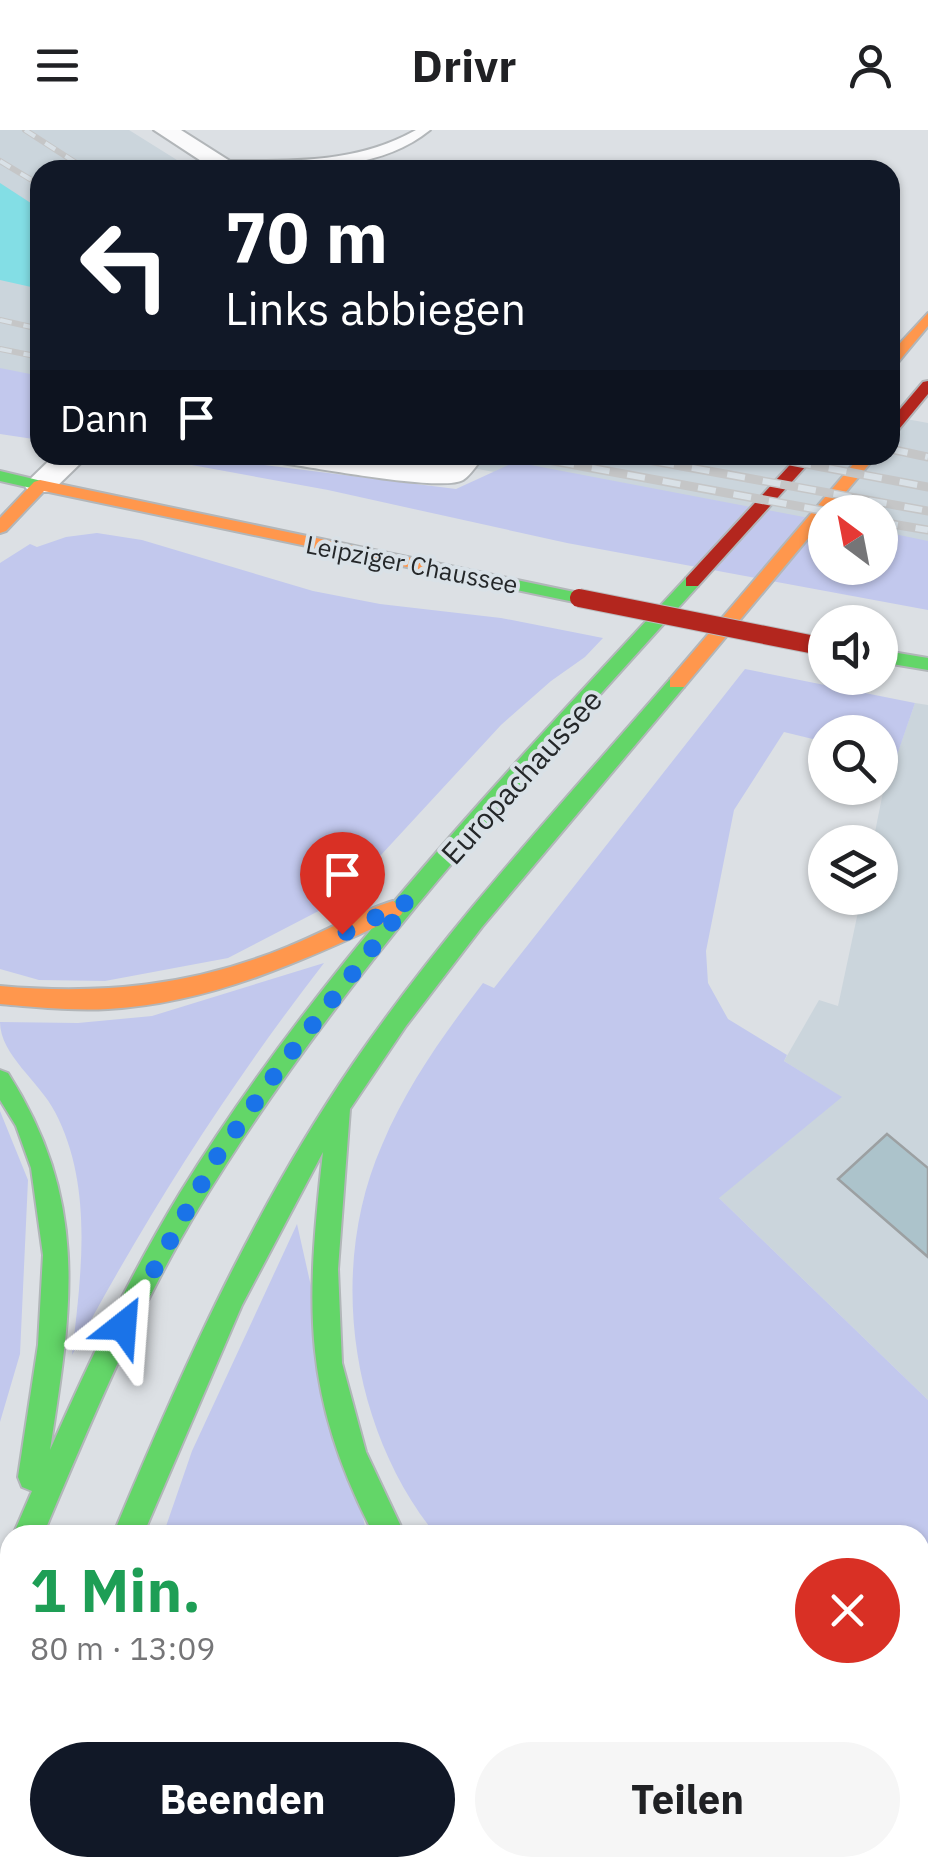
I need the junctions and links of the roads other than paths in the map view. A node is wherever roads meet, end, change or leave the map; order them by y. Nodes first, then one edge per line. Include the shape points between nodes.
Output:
1 (165, 130) edge
2 (424, 130) edge
3 (215, 160) edge
4 (346, 160) edge
5 (928, 318) edge
6 (900, 351) edge
7 (928, 385) edge
8 (900, 418) edge
9 (62, 465) edge
10 (364, 465) edge
11 (459, 465) edge
12 (799, 465) edge
13 (861, 465) edge
14 (0, 476) edge
15 (40, 485) junction
16 (138, 506) junction
17 (76, 518) dead end
18 (0, 528) edge
19 (23, 536) dead end
20 (0, 547) edge
21 (808, 644) edge
22 (898, 659) edge
23 (928, 664) edge
24 (409, 901) junction
25 (0, 995) edge
26 (0, 1080) edge
27 (339, 1104) junction
28 (27, 1525) edge
29 (30, 1525) edge
30 (132, 1525) edge
31 (384, 1525) edge

1 - 3 street
2 - 4 lane
5 - 6 main road
7 - 8 main road
9 - 15 street
10 - 11 street via 425,473 453,472
12 - 24 main road, Europachaussee
13 - 27 main road, Europachaussee via 472,928
14 - 15 main road, Leipziger Chaussee
15 - 16 main road, Leipziger Chaussee
15 - 18 main road
16 - 17 main road
16 - 21 main road, Leipziger Chaussee, bridge
19 - 20 main road
22 - 23 main road
24 - 25 main road via 263,968 165,997 46,1004
24 - 29 main road, Europachaussee via 216,1158 95,1380
26 - 28 main road via 44,1161 58,1236
27 - 30 main road, Europachaussee via 226,1304
27 - 31 main road via 325,1335 359,1479

